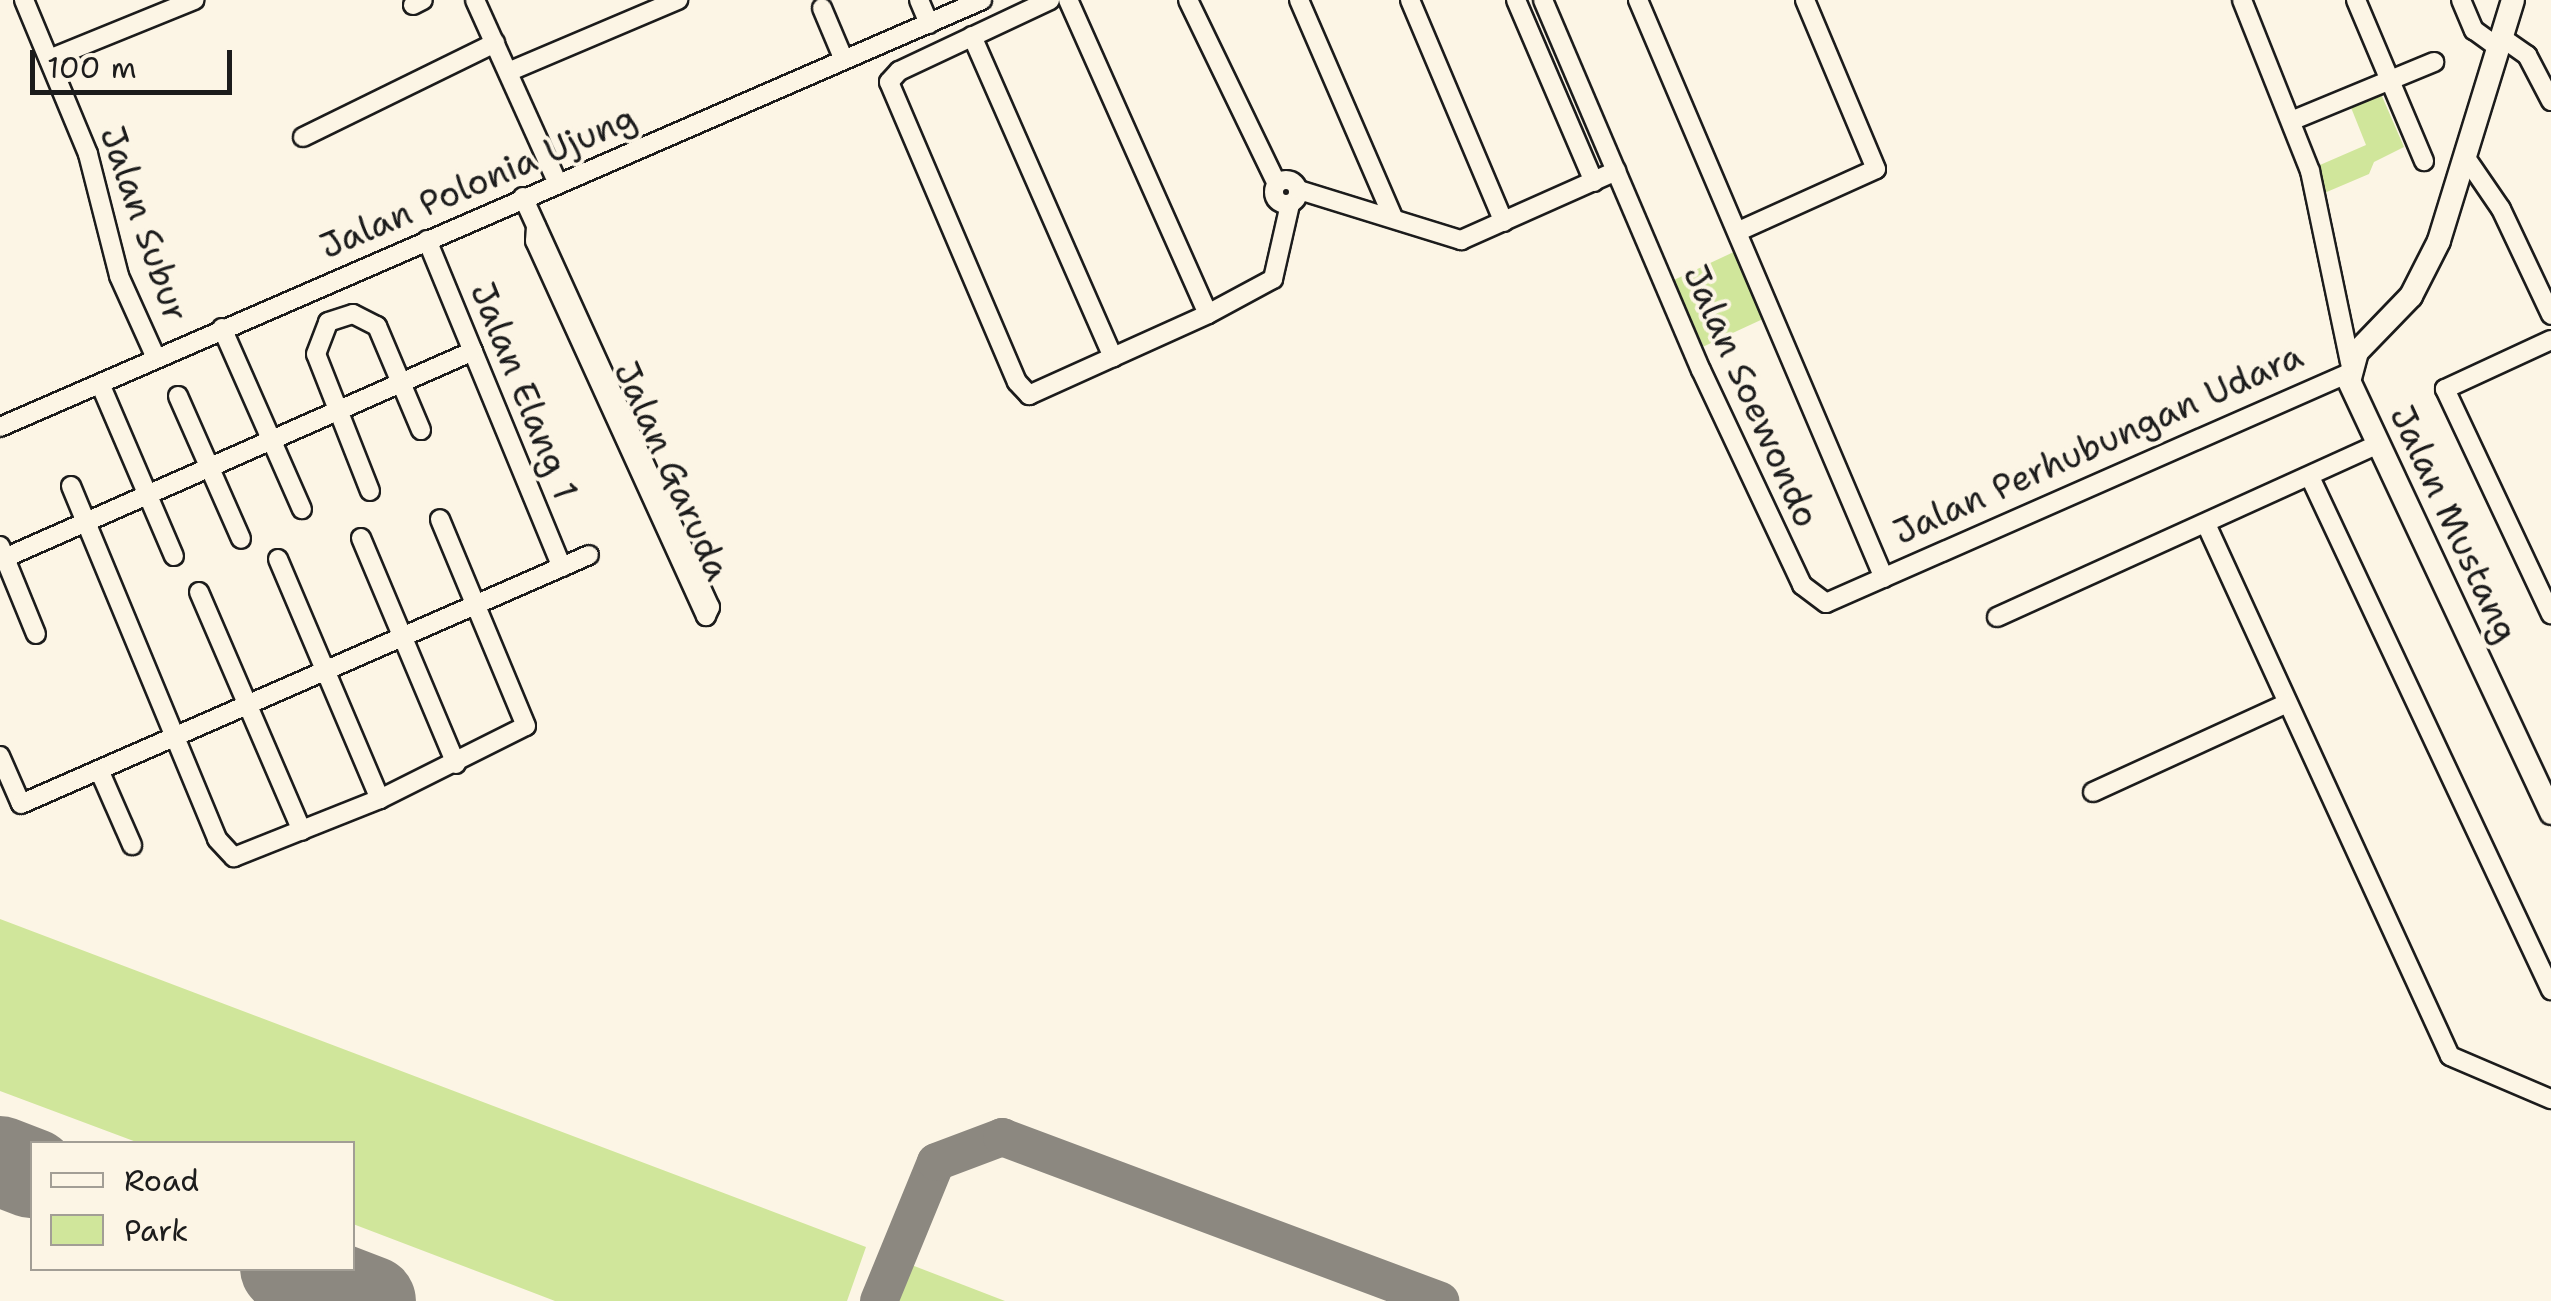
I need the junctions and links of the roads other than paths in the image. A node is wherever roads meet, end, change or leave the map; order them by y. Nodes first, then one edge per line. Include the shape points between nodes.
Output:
1 (24, 0) edge
2 (194, 0) edge
3 (475, 0) edge
4 (678, 0) edge
5 (919, 0) edge
6 (982, 0) edge
7 (1050, 0) edge
8 (1068, 0) edge
9 (1188, 0) edge
10 (1299, 0) edge
11 (1410, 0) edge
12 (1516, 0) edge
13 (1542, 0) edge
14 (1638, 0) edge
15 (1805, 0) edge
16 (2242, 0) edge
17 (2356, 0) edge
18 (2461, 0) edge
19 (2513, 0) edge
20 (822, 8) dead end
21 (929, 24) junction
22 (972, 36) junction
23 (2499, 42) junction
24 (495, 43) junction
25 (49, 59) junction
26 (844, 60) junction
27 (2434, 62) dead end
28 (508, 72) junction
29 (2390, 78) junction
30 (2551, 100) edge
31 (2291, 121) junction
32 (302, 137) dead end
33 (2464, 155) junction
34 (2424, 161) dead end
35 (1616, 171) junction
36 (557, 182) junction
37 (1594, 182) junction
38 (524, 197) junction
39 (1294, 197) junction
40 (1393, 217) junction
41 (1504, 222) junction
42 (1739, 231) junction
43 (427, 240) junction
44 (322, 283) junction
45 (1208, 314) junction
46 (2551, 315) edge
47 (337, 316) junction
48 (222, 328) junction
49 (2551, 340) edge
50 (474, 352) junction
51 (1113, 357) junction
52 (156, 358) junction
53 (2349, 368) junction
54 (402, 383) junction
55 (101, 386) junction
56 (178, 396) dead end
57 (338, 412) junction
58 (0, 427) edge
59 (421, 430) dead end
60 (273, 440) junction
61 (2378, 444) junction
62 (210, 468) junction
63 (2310, 477) junction
64 (70, 486) dead end
65 (370, 492) dead end
66 (148, 494) junction
67 (302, 509) dead end
68 (86, 519) junction
69 (440, 519) dead end
70 (664, 519) dead end
71 (2206, 524) junction
72 (360, 538) dead end
73 (241, 539) dead end
74 (589, 554) dead end
75 (2, 555) edge
76 (174, 556) dead end
77 (278, 560) dead end
78 (562, 568) junction
79 (1884, 578) junction
80 (200, 592) dead end
81 (1826, 603) joint
82 (481, 606) junction
83 (2551, 614) edge
84 (1997, 617) dead end
85 (36, 634) dead end
86 (403, 640) junction
87 (326, 673) junction
88 (2287, 703) junction
89 (250, 706) junction
90 (177, 735) junction
91 (0, 756) edge
92 (456, 764) junction
93 (100, 772) junction
94 (2093, 792) dead end
95 (380, 798) junction
96 (21, 804) junction
97 (0, 812) edge
98 (2551, 812) edge
99 (302, 831) junction
100 (132, 845) dead end
101 (2551, 990) edge
102 (2551, 1099) edge

1 - 25 street, Jalan Subur
2 - 25 street
3 - 24 street
4 - 28 street
5 - 21 street
6 - 21 street, Jalan Polonia Ujung
7 - 22 street
8 - 45 street
9 - 39 street via 1276,184 1286,180
10 - 40 street
11 - 41 street
12 - 37 street
13 - 35 street, Jalan Soewondo
14 - 42 street
15 - 42 street via 1876,169
16 - 31 street
17 - 29 street
18 - 23 street via 2474,30
19 - 23 main road, Jalan Perhubungan Udara
20 - 26 street
21 - 26 street, Jalan Polonia Ujung
22 - 51 street
22 - 51 street via 894,73 889,88 985,310 1029,395
23 - 30 street via 2528,55
23 - 33 main road, Jalan Perhubungan Udara
24 - 28 street
24 - 32 street
25 - 52 street, Jalan Subur via 88,154 119,276
26 - 36 street, Jalan Polonia Ujung
27 - 29 street
28 - 36 street
29 - 31 street
29 - 34 street
31 - 53 street via 2310,172
33 - 46 street via 2502,209
33 - 53 main road, Jalan Perhubungan Udara via 2424,272
35 - 37 street
35 - 81 street, Jalan Soewondo via 1799,580
36 - 38 street, Jalan Polonia Ujung
37 - 41 street
38 - 43 street, Jalan Polonia Ujung
38 - 70 street, Jalan Garuda
39 - 40 street
39 - 45 street via 1273,279
40 - 41 street via 1454,241
42 - 79 street
43 - 44 street, Jalan Polonia Ujung
43 - 50 street, Jalan Elang 1
44 - 47 street
44 - 48 street, Jalan Polonia Ujung
45 - 51 street
47 - 54 street via 352,314 377,326
47 - 57 street via 320,332 316,354
48 - 52 street, Jalan Polonia Ujung
48 - 60 street
49 - 83 street via 2445,389
50 - 54 street
50 - 78 street, Jalan Elang 1
52 - 55 street, Jalan Polonia Ujung
53 - 61 main road, Jalan Mustang
53 - 79 street, Jalan Perhubungan Udara
54 - 57 street
54 - 59 street
55 - 58 street, Jalan Polonia Ujung
55 - 66 street
56 - 62 street
57 - 60 street
57 - 65 street
60 - 62 street
60 - 67 street
61 - 63 street
61 - 98 main road, Jalan Mustang
62 - 66 street
62 - 73 street
63 - 71 street
63 - 101 street
64 - 68 street
66 - 68 street
66 - 76 street
68 - 75 street
68 - 90 street
69 - 82 street
71 - 84 street
71 - 88 street
72 - 86 street
74 - 78 street
75 - 85 street
77 - 87 street
78 - 82 street
79 - 81 street, Jalan Perhubungan Udara
80 - 89 street
82 - 86 street
82 - 92 street via 528,724
86 - 87 street
86 - 92 street
87 - 89 street
87 - 95 street
88 - 94 street
88 - 102 street via 2450,1056
89 - 90 street
89 - 99 street
90 - 93 street
90 - 99 street via 225,852 244,856
91 - 96 street
92 - 95 street
93 - 96 street
93 - 100 street
95 - 99 street
96 - 97 street

